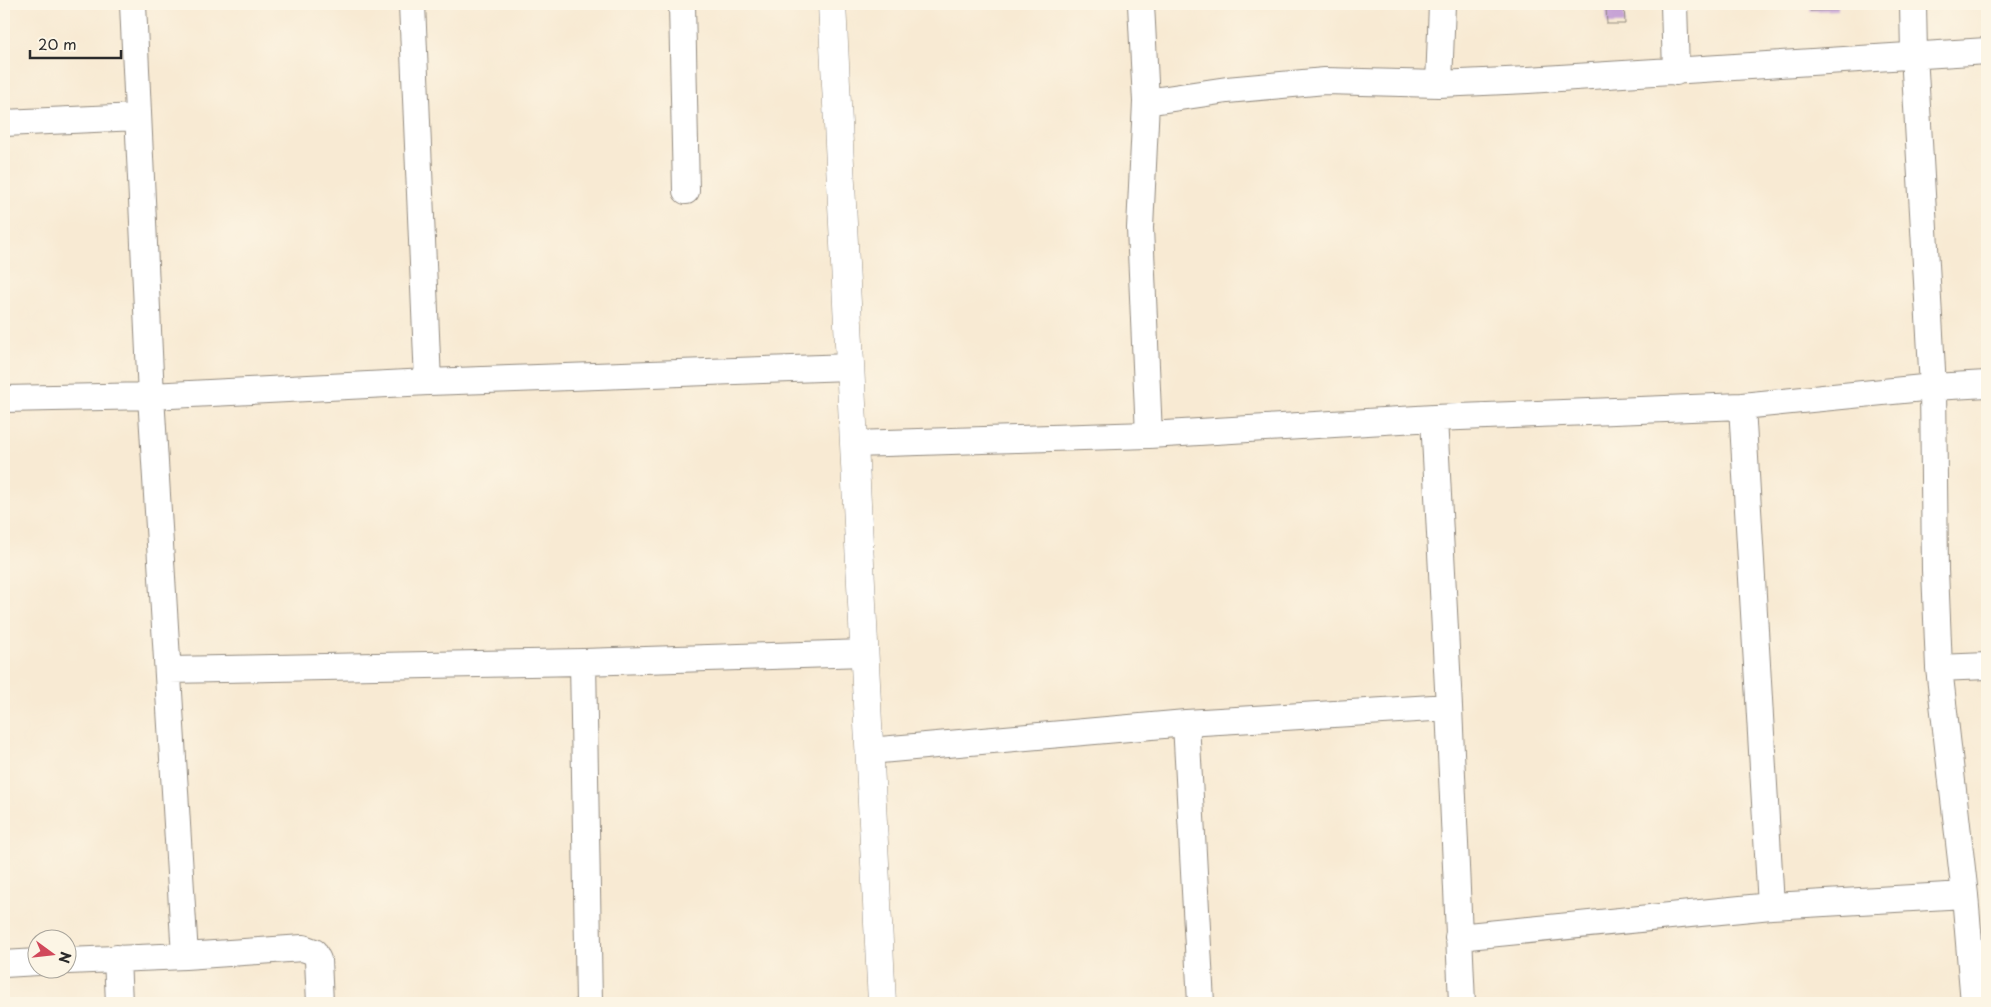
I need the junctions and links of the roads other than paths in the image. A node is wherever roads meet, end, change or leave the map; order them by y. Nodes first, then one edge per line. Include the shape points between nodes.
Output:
1 (133, 4) edge
2 (412, 4) edge
3 (682, 4) edge
4 (832, 4) edge
5 (1141, 4) edge
6 (1442, 4) edge
7 (1674, 4) edge
8 (1913, 4) edge
9 (1987, 51) edge
10 (1914, 54) junction
11 (1676, 72) junction
12 (1439, 84) junction
13 (1146, 102) junction
14 (138, 117) junction
15 (4, 123) edge
16 (686, 191) dead end
17 (850, 367) junction
18 (428, 382) junction
19 (1987, 384) edge
20 (1933, 387) junction
21 (151, 396) junction
22 (4, 399) edge
23 (1742, 406) junction
24 (1434, 418) junction
25 (1149, 435) junction
26 (854, 444) junction
27 (864, 653) junction
28 (583, 662) junction
29 (1987, 666) edge
30 (1939, 668) junction
31 (169, 670) junction
32 (1449, 708) junction
33 (1186, 723) junction
34 (869, 751) junction
35 (1965, 895) junction
36 (1771, 906) junction
37 (1458, 937) junction
38 (185, 956) junction
39 (117, 958) junction
40 (78, 960) edge
41 (28, 963) edge
42 (4, 964) edge
43 (119, 1003) edge
44 (320, 1003) edge
45 (589, 1003) edge
46 (882, 1003) edge
47 (1201, 1003) edge
48 (1462, 1003) edge
49 (1974, 1003) edge

1 - 14 street
2 - 18 street
3 - 16 street
4 - 17 street
5 - 13 street
6 - 12 street
7 - 11 street
8 - 10 street
9 - 10 street
10 - 11 street
10 - 20 street
11 - 12 street
12 - 13 street via 1325,81
13 - 25 street via 1140,228
14 - 15 street
14 - 21 street
17 - 18 street
17 - 26 street
18 - 21 street
19 - 20 street
20 - 23 street
20 - 30 street
21 - 22 street
21 - 31 street
23 - 24 street
23 - 36 street
24 - 25 street
24 - 32 street
25 - 26 street
26 - 27 street
27 - 28 street
27 - 34 street
28 - 31 street
28 - 45 street
29 - 30 street
30 - 35 street
31 - 38 street
32 - 33 street
32 - 37 street
33 - 34 street
33 - 47 street
34 - 46 street
35 - 36 street
35 - 49 street
36 - 37 street
37 - 48 street
38 - 39 street
38 - 44 street via 303,948 314,952 318,960
39 - 40 street
39 - 43 street
41 - 42 street

